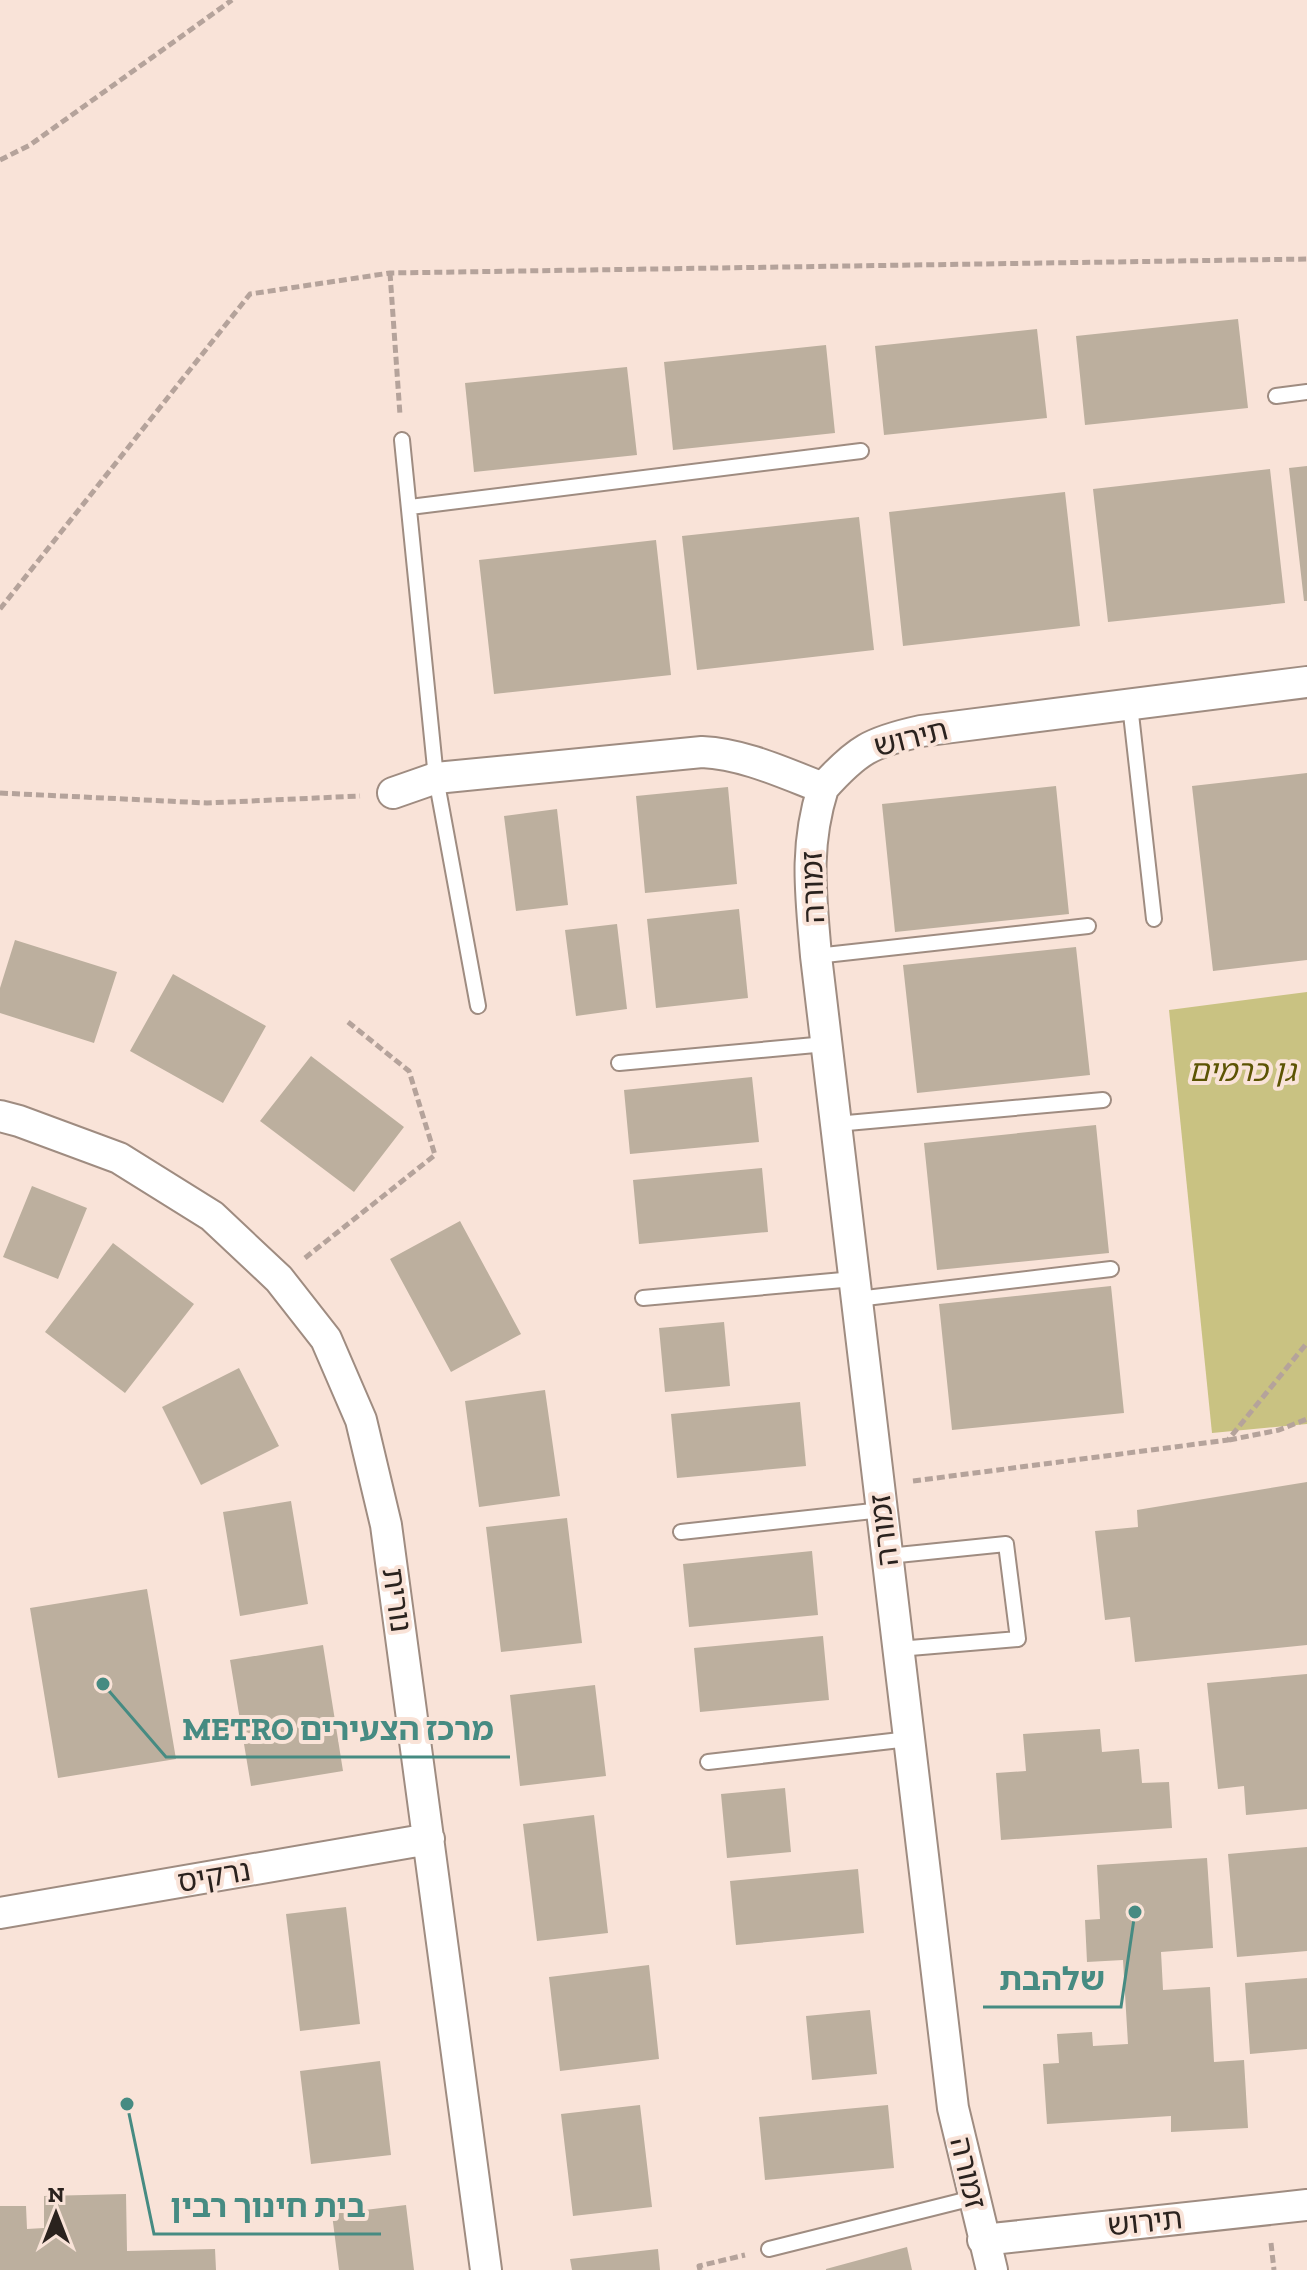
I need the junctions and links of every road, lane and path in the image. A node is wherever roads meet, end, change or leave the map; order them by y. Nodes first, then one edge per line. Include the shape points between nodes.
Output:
1 (232, 0) edge
2 (0, 160) edge
3 (1307, 259) edge
4 (390, 273) junction
5 (1307, 392) edge
6 (1276, 396) dead end
7 (402, 440) joint
8 (861, 451) dead end
9 (410, 507) junction
10 (0, 609) edge
11 (1307, 682) edge
12 (1130, 705) junction
13 (436, 778) junction
14 (823, 788) junction
15 (0, 793) edge
16 (393, 793) dead end
17 (337, 798) dead end
18 (1154, 919) dead end
19 (1088, 926) dead end
20 (816, 956) junction
21 (478, 1006) dead end
22 (348, 1022) dead end
23 (826, 1044) junction
24 (619, 1063) dead end
25 (1103, 1100) dead end
26 (0, 1116) edge
27 (836, 1124) junction
28 (1111, 1269) dead end
29 (279, 1279) junction
30 (856, 1289) junction
31 (643, 1298) dead end
32 (1307, 1343) edge
33 (1307, 1419) edge
34 (1228, 1440) junction
35 (880, 1498) junction
36 (681, 1532) dead end
37 (888, 1556) junction
38 (898, 1649) junction
39 (909, 1739) junction
40 (708, 1762) dead end
41 (429, 1839) junction
42 (0, 1913) edge
43 (973, 2198) junction
44 (1307, 2205) edge
45 (983, 2240) junction
46 (769, 2249) joint
47 (486, 2270) edge
48 (700, 2270) edge
49 (992, 2270) edge

1 - 2 path via 30,145
3 - 4 path
4 - 7 path
4 - 10 path via 250,294
5 - 6 lane
7 - 9 lane
8 - 9 lane
9 - 13 lane
11 - 12 street, תירוש
12 - 14 street, תירוש via 885,739 862,749
12 - 18 lane
13 - 14 street via 702,752 748,760
13 - 16 street
13 - 21 lane
14 - 20 street, זמורה via 810,842
15 - 17 path via 207,803
19 - 20 lane
20 - 23 street, זמורה
22 - 29 path via 409,1071 435,1155
23 - 24 lane
23 - 27 street, זמורה
25 - 27 lane
26 - 29 street, נורית via 119,1158 212,1216
27 - 30 street, זמורה
28 - 30 lane
29 - 41 street, נורית via 326,1339 361,1420 386,1525
30 - 31 lane
30 - 35 street, זמורה
32 - 34 path
33 - 34 path
34 - 35 path
35 - 36 lane
35 - 37 street, זמורה
37 - 38 street, זמורה
37 - 38 lane via 1006,1544 1018,1639
38 - 39 street, זמורה
39 - 40 lane
39 - 43 street, זמורה via 953,2108
41 - 42 street, נרקיס
41 - 47 street, נורית
43 - 45 street, זמורה
43 - 46 lane
44 - 45 street, תירוש
45 - 49 street, זמורה
46 - 48 path via 699,2266

